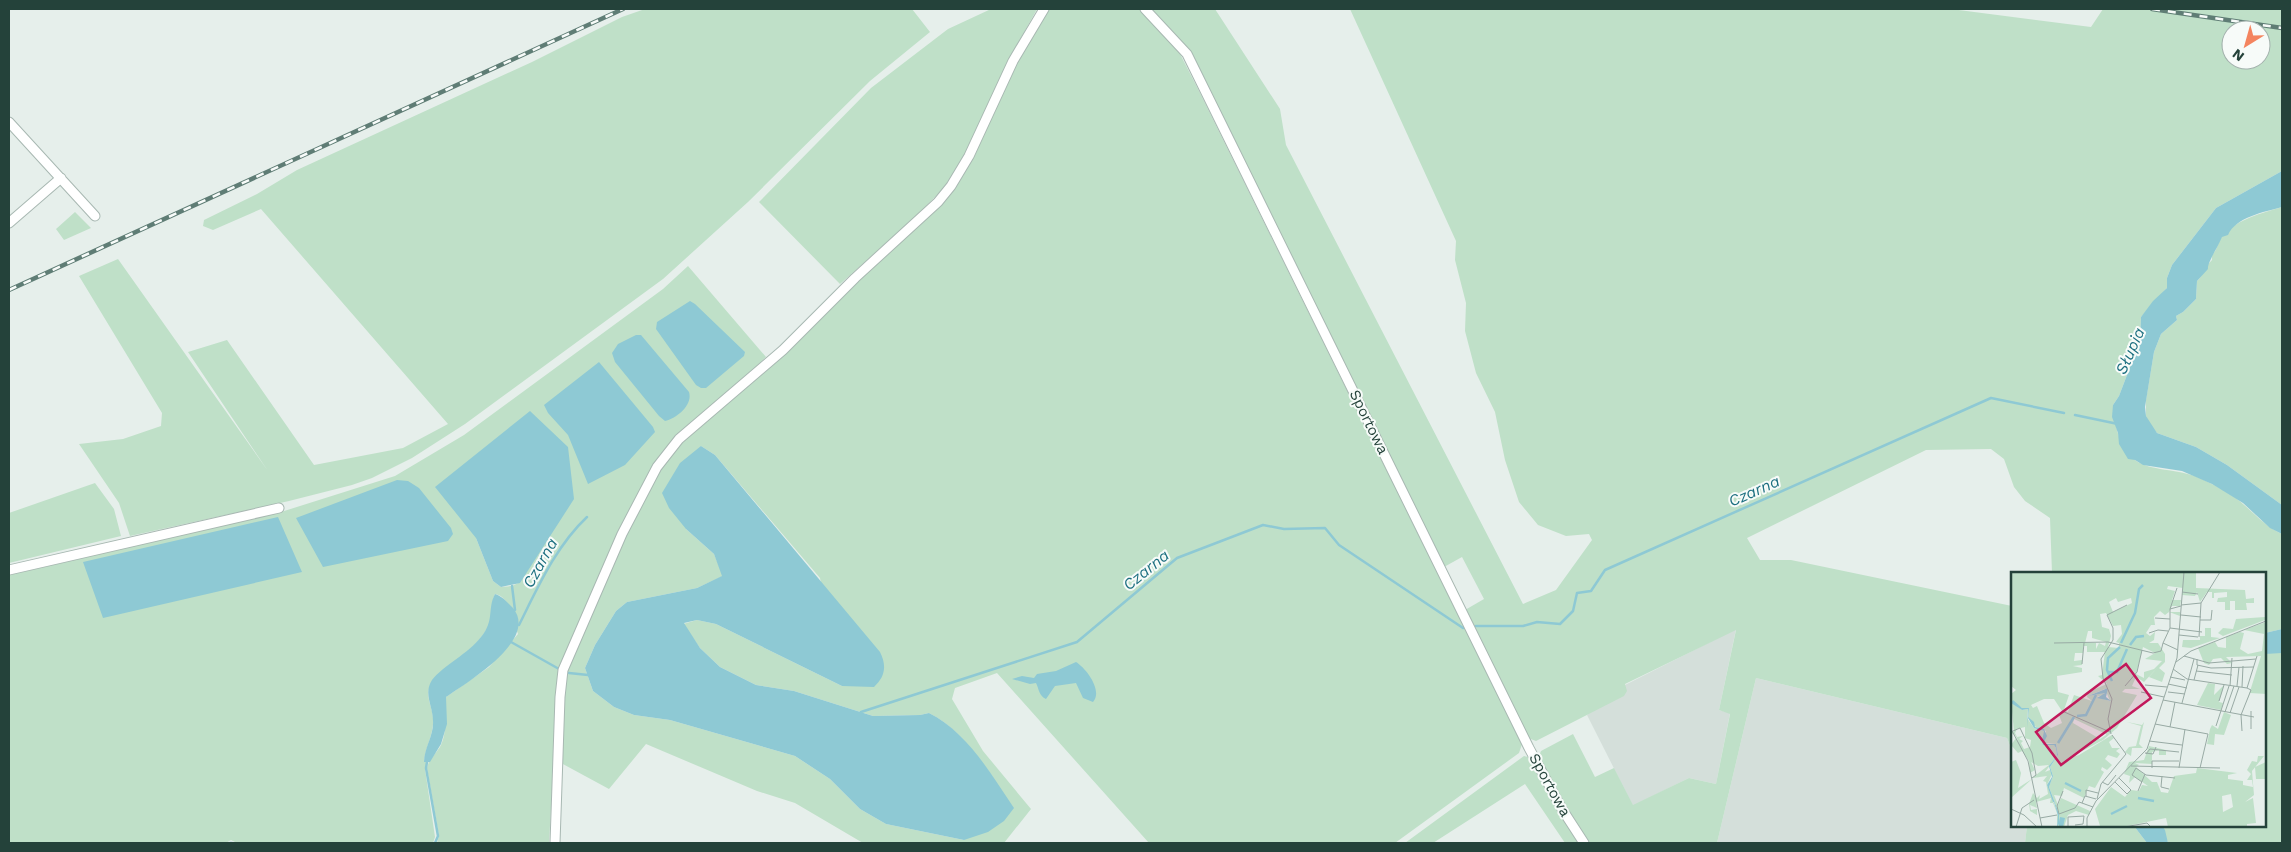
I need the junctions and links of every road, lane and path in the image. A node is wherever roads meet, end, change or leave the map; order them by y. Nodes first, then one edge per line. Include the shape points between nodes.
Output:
1 (1044, 9) edge
2 (1145, 9) edge
3 (9, 122) edge
4 (60, 178) junction
5 (95, 216) dead end
6 (9, 223) edge
7 (279, 508) dead end
8 (9, 570) edge
9 (554, 843) edge
10 (1584, 843) edge

1 - 9 street via 1013,61 969,156 938,202 783,350 679,439 657,467 622,534 563,670
2 - 10 street, Sportowa via 1187,54 1529,748
3 - 4 street
4 - 5 street
4 - 6 street
7 - 8 street

